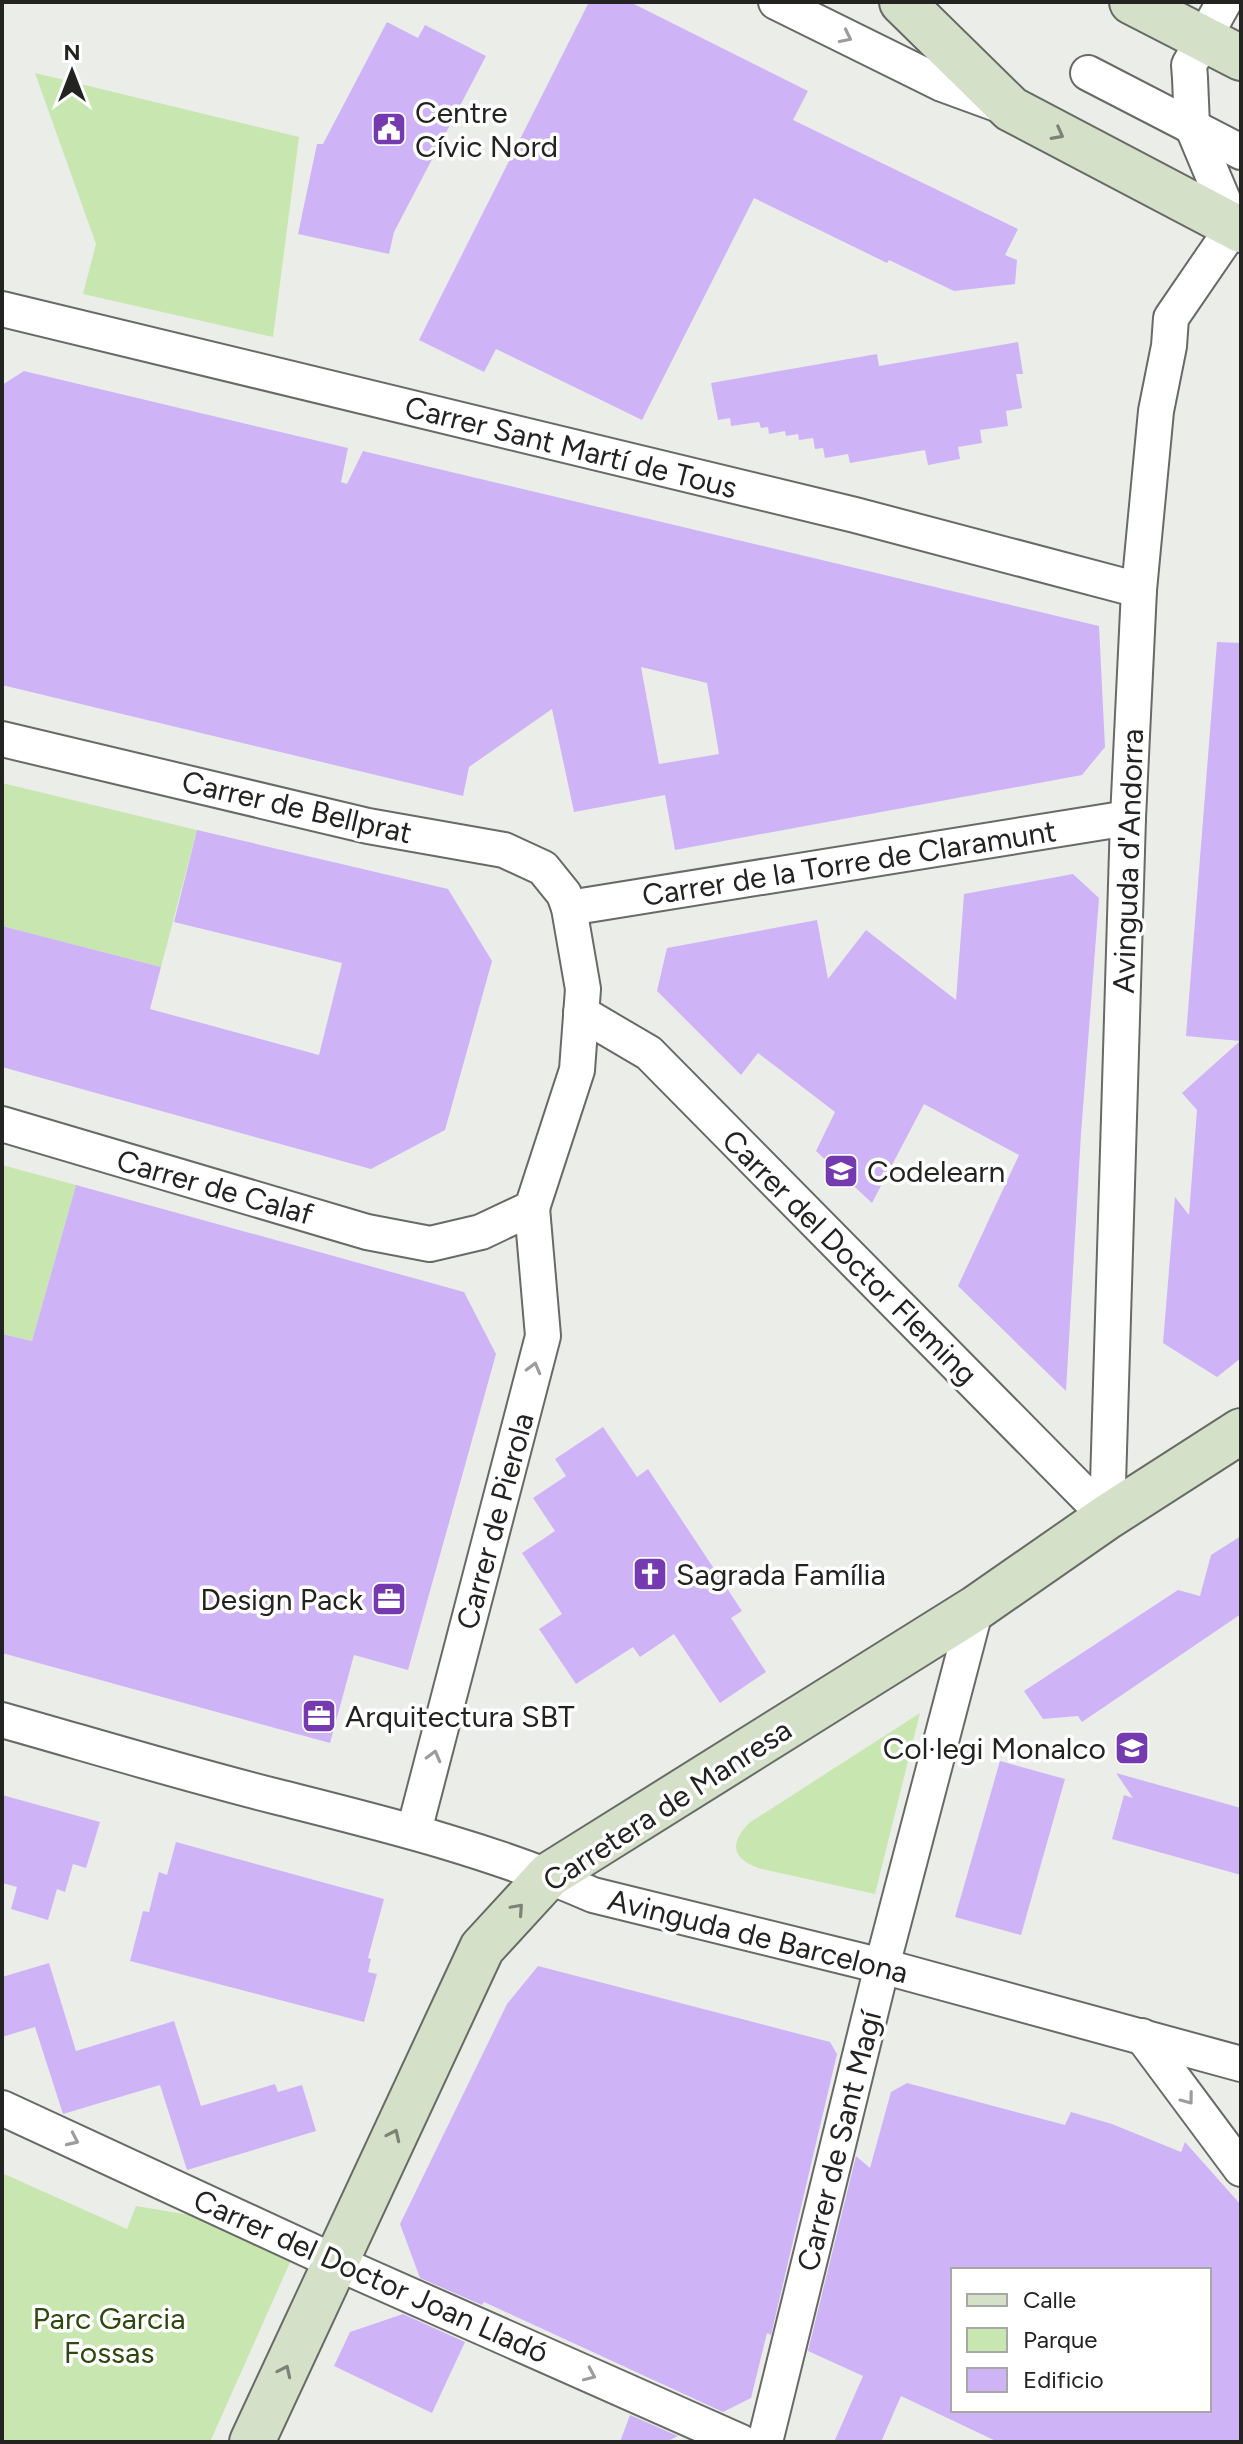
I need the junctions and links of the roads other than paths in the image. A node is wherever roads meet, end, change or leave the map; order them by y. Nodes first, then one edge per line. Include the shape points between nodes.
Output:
1 (776, 2) edge
2 (902, 2) edge
3 (1132, 2) edge
4 (1223, 33) edge
5 (1088, 73) dead end
6 (1011, 109) junction
7 (1192, 126) junction
8 (1241, 152) edge
9 (1237, 228) edge
10 (2, 309) edge
11 (1139, 590) junction
12 (2, 739) edge
13 (1128, 818) junction
14 (569, 908) junction
15 (581, 1013) junction
16 (2, 1124) edge
17 (532, 1208) junction
18 (1241, 1431) edge
19 (1107, 1517) junction
20 (976, 1608) junction
21 (2, 1720) edge
22 (414, 1831) junction
23 (549, 1875) junction
24 (882, 1966) junction
25 (1142, 2036) junction
26 (1241, 2064) edge
27 (2, 2108) edge
28 (1241, 2169) edge
29 (335, 2262) junction
30 (252, 2442) edge
31 (741, 2442) edge
32 (765, 2442) edge

1 -> 6 street via 942,84
2 - 6 street
3 - 4 street
4 - 7 street via 1189,65
5 - 7 street
6 -> 9 street
7 - 8 street
7 - 9 street
9 - 11 street, Avinguda d'Andorra via 1171,318 1156,411
10 - 11 street, Carrer Sant Martí de Tous via 855,515
11 - 13 street, Avinguda d'Andorra
12 - 14 street, Carrer de Bellprat via 368,826 504,850 543,868
13 - 14 street, Carrer de la Torre de Claramunt
13 - 19 street, Avinguda d'Andorra
14 - 15 street via 583,989
15 - 17 street via 577,1070
15 - 19 street, Carrer del Doctor Fleming via 649,1053
16 - 17 street, Carrer de Calaf via 367,1232 430,1244 481,1232
22 -> 17 street, Carrer de Pierola via 543,1336
18 - 19 street, Carretera de Manresa
19 - 20 street, Carretera de Manresa
20 - 23 street, Carretera de Manresa
20 - 24 street, Carrer de Sant Magí
21 - 22 street, Avinguda de Barcelona
22 - 23 street, Avinguda de Barcelona
23 - 24 street, Avinguda de Barcelona via 593,1895
29 -> 23 street, Carretera de Manresa via 482,1948
24 - 25 street, Avinguda de Barcelona
24 - 32 street, Carrer de Sant Magí
25 - 26 street, Avinguda de Barcelona
25 -> 28 street
27 -> 29 street, Carrer del Doctor Joan Lladó
30 -> 29 street, Carretera de Manresa
29 -> 31 street, Carrer del Doctor Joan Lladó

